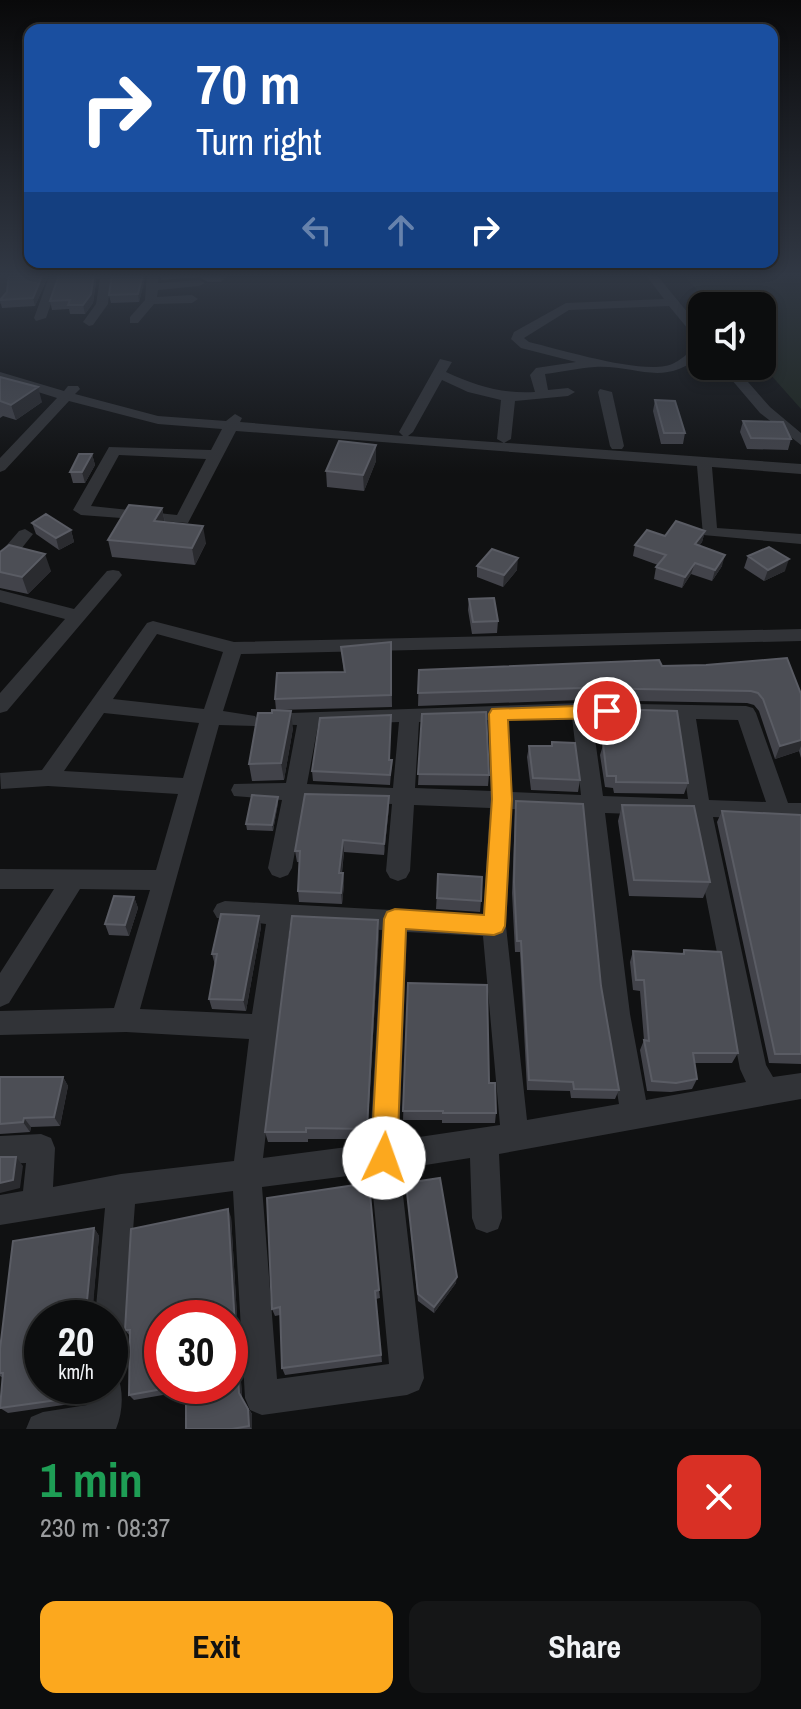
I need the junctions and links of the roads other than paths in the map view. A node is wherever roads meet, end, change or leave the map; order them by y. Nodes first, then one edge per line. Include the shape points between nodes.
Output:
1 (519, 341) edge
2 (688, 360) edge
3 (596, 363) junction
4 (0, 365) edge
5 (0, 376) edge
6 (739, 380) edge
7 (71, 391) junction
8 (568, 392) dead end
9 (605, 392) dead end
10 (543, 395) junction
11 (508, 398) junction
12 (232, 423) junction
13 (337, 431) junction
14 (406, 432) junction
15 (504, 439) junction
16 (617, 446) junction
17 (214, 455) junction
18 (801, 460) edge
19 (704, 462) junction
20 (0, 467) edge
21 (25, 534) dead end
22 (801, 539) edge
23 (0, 564) edge
24 (113, 575) dead end
25 (0, 596) edge
26 (77, 616) junction
27 (801, 635) edge
28 (234, 648) junction
29 (99, 705) junction
30 (0, 706) edge
31 (581, 710) junction
32 (498, 714) junction
33 (685, 714) junction
34 (409, 717) junction
35 (211, 718) junction
36 (309, 718) junction
37 (269, 719) edge
38 (248, 721) dead end
39 (48, 778) junction
40 (1, 781) edge
41 (192, 787) junction
42 (242, 790) dead end
43 (295, 791) junction
44 (403, 798) junction
45 (502, 799) junction
46 (595, 803) junction
47 (700, 809) junction
48 (790, 812) edge
49 (280, 868) dead end
50 (398, 871) dead end
51 (74, 878) junction
52 (0, 879) edge
53 (166, 880) junction
54 (225, 911) edge
55 (280, 912) junction
56 (395, 919) junction
57 (494, 926) junction
58 (0, 995) edge
59 (127, 1009) dead end
60 (0, 1023) edge
61 (263, 1027) junction
62 (801, 1086) edge
63 (766, 1091) junction
64 (635, 1115) junction
65 (515, 1137) junction
66 (484, 1142) junction
67 (0, 1150) edge
68 (384, 1158) junction
69 (247, 1175) junction
70 (121, 1189) junction
71 (37, 1204) junction
72 (0, 1210) edge
73 (487, 1218) dead end
74 (112, 1300) edge
75 (104, 1404) edge
76 (43, 1429) edge

1 - 3 street
2 - 3 street via 663,371
3 - 10 street via 541,371 537,375
4 - 7 street
5 - 7 street
6 - 18 street
7 - 12 street via 158,420
7 - 20 street
8 - 10 street
9 - 16 street
10 - 11 street
11 - 14 street via 477,393 442,367
11 - 15 street
12 - 13 street
12 - 17 street
13 - 14 street
13 - 19 street
14 - 15 street
15 - 16 street
16 - 18 street
17 - 17 street via 182,520 81,510 114,450
18 - 19 street
19 - 22 street via 709,532
21 - 23 street
24 - 26 street
25 - 26 street
26 - 30 street
27 - 28 street
28 - 29 street via 153,627
28 - 35 street
29 - 35 street
29 - 39 street
31 - 32 street
31 - 33 street
31 - 46 street
32 - 34 street
32 - 45 street
33 - 47 street
33 - 48 street via 746,713
34 - 36 street
34 - 44 street
35 - 38 street
35 - 41 street
36 - 37 street
36 - 43 street
39 - 40 street
39 - 41 street
41 - 53 street
42 - 43 street
43 - 44 street
43 - 49 street
44 - 45 street
44 - 50 street
45 - 46 street
45 - 57 street
46 - 47 street
46 - 64 street via 622,1057
47 - 48 street
47 - 63 street via 753,1069
51 - 52 street
51 - 53 street
51 - 58 street
53 - 59 street
54 - 55 street
55 - 56 street
55 - 61 street
56 - 57 street
56 - 68 street
57 - 65 street
60 - 61 street via 126,1020
61 - 69 street
62 - 63 street
63 - 64 street
64 - 65 street
65 - 66 street
66 - 68 street
66 - 73 street
67 - 71 street via 41,1148
68 - 69 street
68 - 69 street via 407,1378 262,1398
69 - 70 street
70 - 71 street
70 - 74 street
71 - 72 street
75 - 76 street via 103,1420

